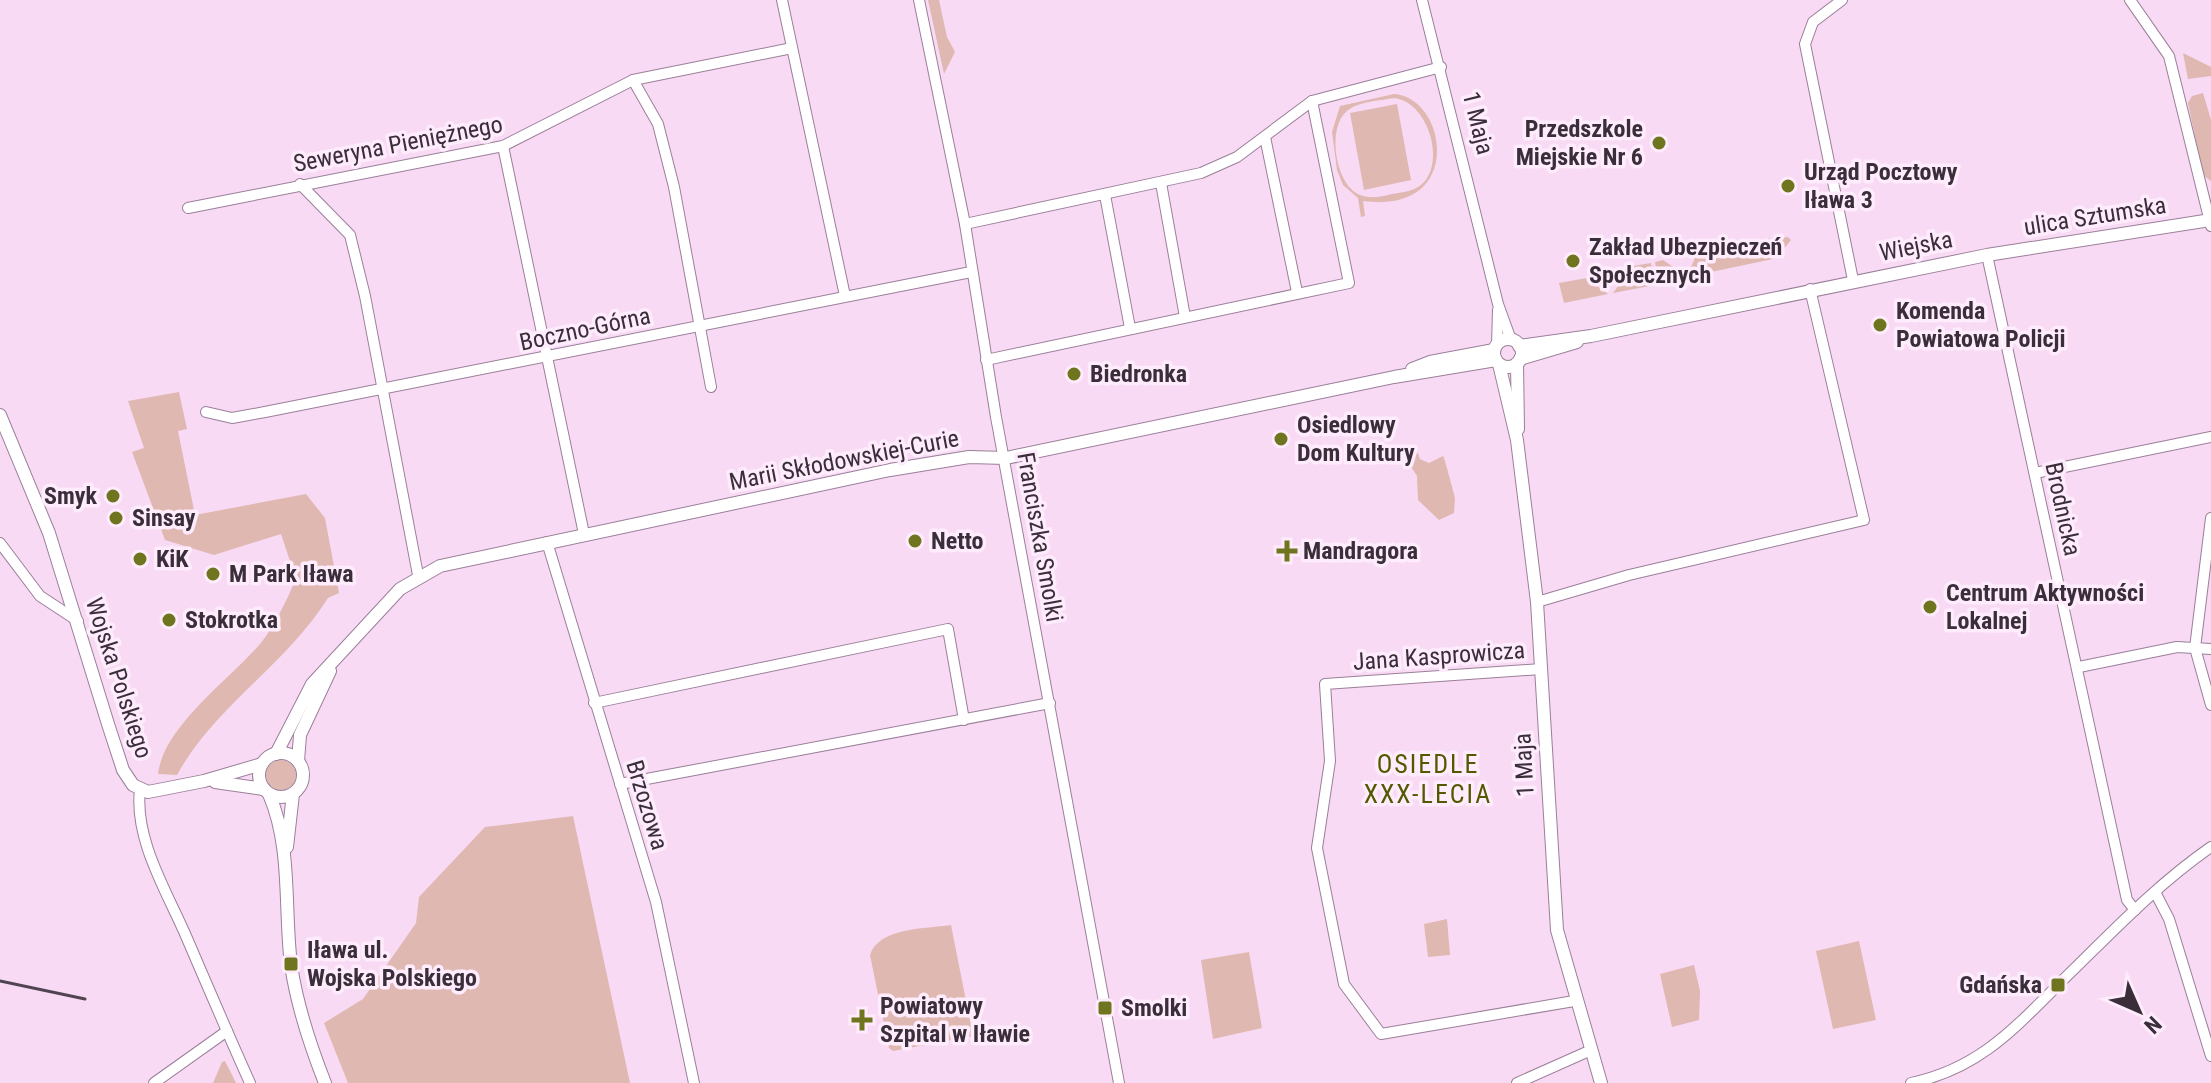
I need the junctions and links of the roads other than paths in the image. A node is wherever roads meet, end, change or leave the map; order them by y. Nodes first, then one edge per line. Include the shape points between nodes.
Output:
1 (782, 0) edge
2 (919, 0) edge
3 (1422, 0) edge
4 (2130, 0) edge
5 (1840, 1) edge
6 (792, 48) junction
7 (1441, 67) junction
8 (633, 80) junction
9 (1312, 101) junction
10 (1265, 137) junction
11 (503, 146) junction
12 (1161, 183) junction
13 (300, 184) junction
14 (1105, 195) junction
15 (188, 208) dead end
16 (2211, 222) edge
17 (965, 224) junction
18 (1987, 255) junction
19 (971, 272) junction
20 (1853, 280) junction
21 (1810, 289) junction
22 (1297, 292) junction
23 (845, 296) junction
24 (1498, 304) junction
25 (1185, 317) junction
26 (702, 325) junction
27 (1130, 328) junction
28 (1591, 336) junction
29 (1515, 343) junction
30 (1497, 355) junction
31 (546, 358) junction
32 (986, 360) junction
33 (1519, 361) junction
34 (711, 387) dead end
35 (383, 390) junction
36 (206, 412) dead end
37 (0, 415) edge
38 (2211, 437) edge
39 (1517, 440) junction
40 (1006, 458) junction
41 (2035, 473) junction
42 (2211, 518) edge
43 (584, 534) junction
44 (547, 542) junction
45 (0, 543) edge
46 (2209, 552) edge
47 (418, 575) junction
48 (1537, 602) junction
49 (78, 621) junction
50 (2195, 648) junction
51 (2211, 649) edge
52 (336, 658) junction
53 (2079, 667) junction
54 (1541, 669) junction
55 (594, 703) junction
56 (1050, 703) junction
57 (2211, 705) edge
58 (964, 720) junction
59 (276, 754) junction
60 (298, 761) junction
61 (262, 764) junction
62 (204, 781) junction
63 (620, 784) junction
64 (140, 790) junction
65 (267, 792) junction
66 (293, 794) junction
67 (2211, 847) edge
68 (286, 872) junction
69 (2155, 892) junction
70 (2135, 910) junction
71 (1574, 1001) junction
72 (227, 1031) junction
73 (1589, 1051) junction
74 (2211, 1056) edge
75 (154, 1083) edge
76 (250, 1083) edge
77 (325, 1083) edge
78 (694, 1083) edge
79 (1119, 1083) edge
80 (1517, 1083) edge
81 (1601, 1083) edge
82 (1911, 1083) edge

1 - 6 street
2 - 17 street, Franciszka Smolki
3 - 7 street, 1 Maja
4 - 16 street via 2169,56
5 - 20 street via 1813,22 1805,44
6 - 8 street, Seweryna Pieniężnego
6 - 23 street
7 - 9 street
7 - 24 street, 1 Maja
8 - 11 street, Seweryna Pieniężnego
8 - 26 street via 658,124
9 - 10 street
9 - 22 street via 1349,283
10 - 12 street via 1219,167
10 - 22 street
11 - 13 street, Seweryna Pieniężnego
11 - 31 street
12 - 14 street
12 - 25 street
13 - 15 street, Seweryna Pieniężnego
13 - 35 street via 350,235
14 - 17 street
14 - 27 street
16 - 18 street, ulica Sztumska
17 - 19 street, Franciszka Smolki
18 - 20 street, Wiejska
18 - 41 street, Brodnicka
19 - 23 street, Boczno-Górna
19 - 32 street, Franciszka Smolki
20 - 21 street, Wiejska
21 - 28 street, Wiejska
21 - 48 street via 1864,520
22 - 25 street
23 - 26 street, Boczno-Górna
24 - 29 street, 1 Maja
24 - 30 street, 1 Maja
25 - 27 street
26 - 31 street, Boczno-Górna
26 - 34 street
27 - 32 street
28 - 29 street
28 - 33 street
29 - 30 street
29 - 33 street, 1 Maja
30 - 33 street via 1509,367
30 - 39 street, 1 Maja
30 - 40 street, Marii Skłodowskiej-Curie via 1430,362 1394,377
31 - 35 street, Boczno-Górna
31 - 43 street
32 - 40 street, Franciszka Smolki
33 - 39 street, 1 Maja
35 - 36 street, Boczno-Górna via 232,418
35 - 47 street
37 - 49 street, Wojska Polskiego via 49,533
38 - 41 street
39 - 48 street, 1 Maja
40 - 43 street, Marii Skłodowskiej-Curie via 969,457 890,470
40 - 56 street, Franciszka Smolki
41 - 53 street, Brodnicka
42 - 46 street
43 - 44 street, Marii Skłodowskiej-Curie
44 - 47 street, Marii Skłodowskiej-Curie
44 - 55 street, Brzozowa
45 - 49 street via 40,596
46 - 50 street
47 - 52 street, Marii Skłodowskiej-Curie
48 - 54 street, 1 Maja
49 - 64 street, Wojska Polskiego via 123,770
50 - 51 street
50 - 53 street
50 - 57 street
52 - 59 street, Marii Skłodowskiej-Curie via 312,684
52 - 60 street, Marii Skłodowskiej-Curie via 300,735
53 - 70 street, Brodnicka via 2127,900
54 - 71 street, 1 Maja via 1555,916
54 - 71 street, Jana Kasprowicza via 1325,684 1330,761 1317,848 1344,984 1381,1034
55 - 58 street via 948,629
55 - 63 street, Brzozowa
56 - 58 street
56 - 79 street, Franciszka Smolki
58 - 63 street
59 - 60 street
59 - 61 street
60 - 66 street via 303,779
61 - 62 street
61 - 65 street via 259,777
62 - 64 street
62 - 65 street
63 - 78 street, Brzozowa via 656,902
64 - 72 street, Wojska Polskiego via 138,807 157,870
65 - 66 street
65 - 68 street
66 - 68 street
67 - 69 street
68 - 77 street via 297,998
69 - 70 street
69 - 74 street via 2169,919
70 - 82 street via 1997,1044 1958,1069
71 - 73 street, 1 Maja
72 - 75 street
72 - 76 street, Wojska Polskiego
73 - 80 street
73 - 81 street, 1 Maja

